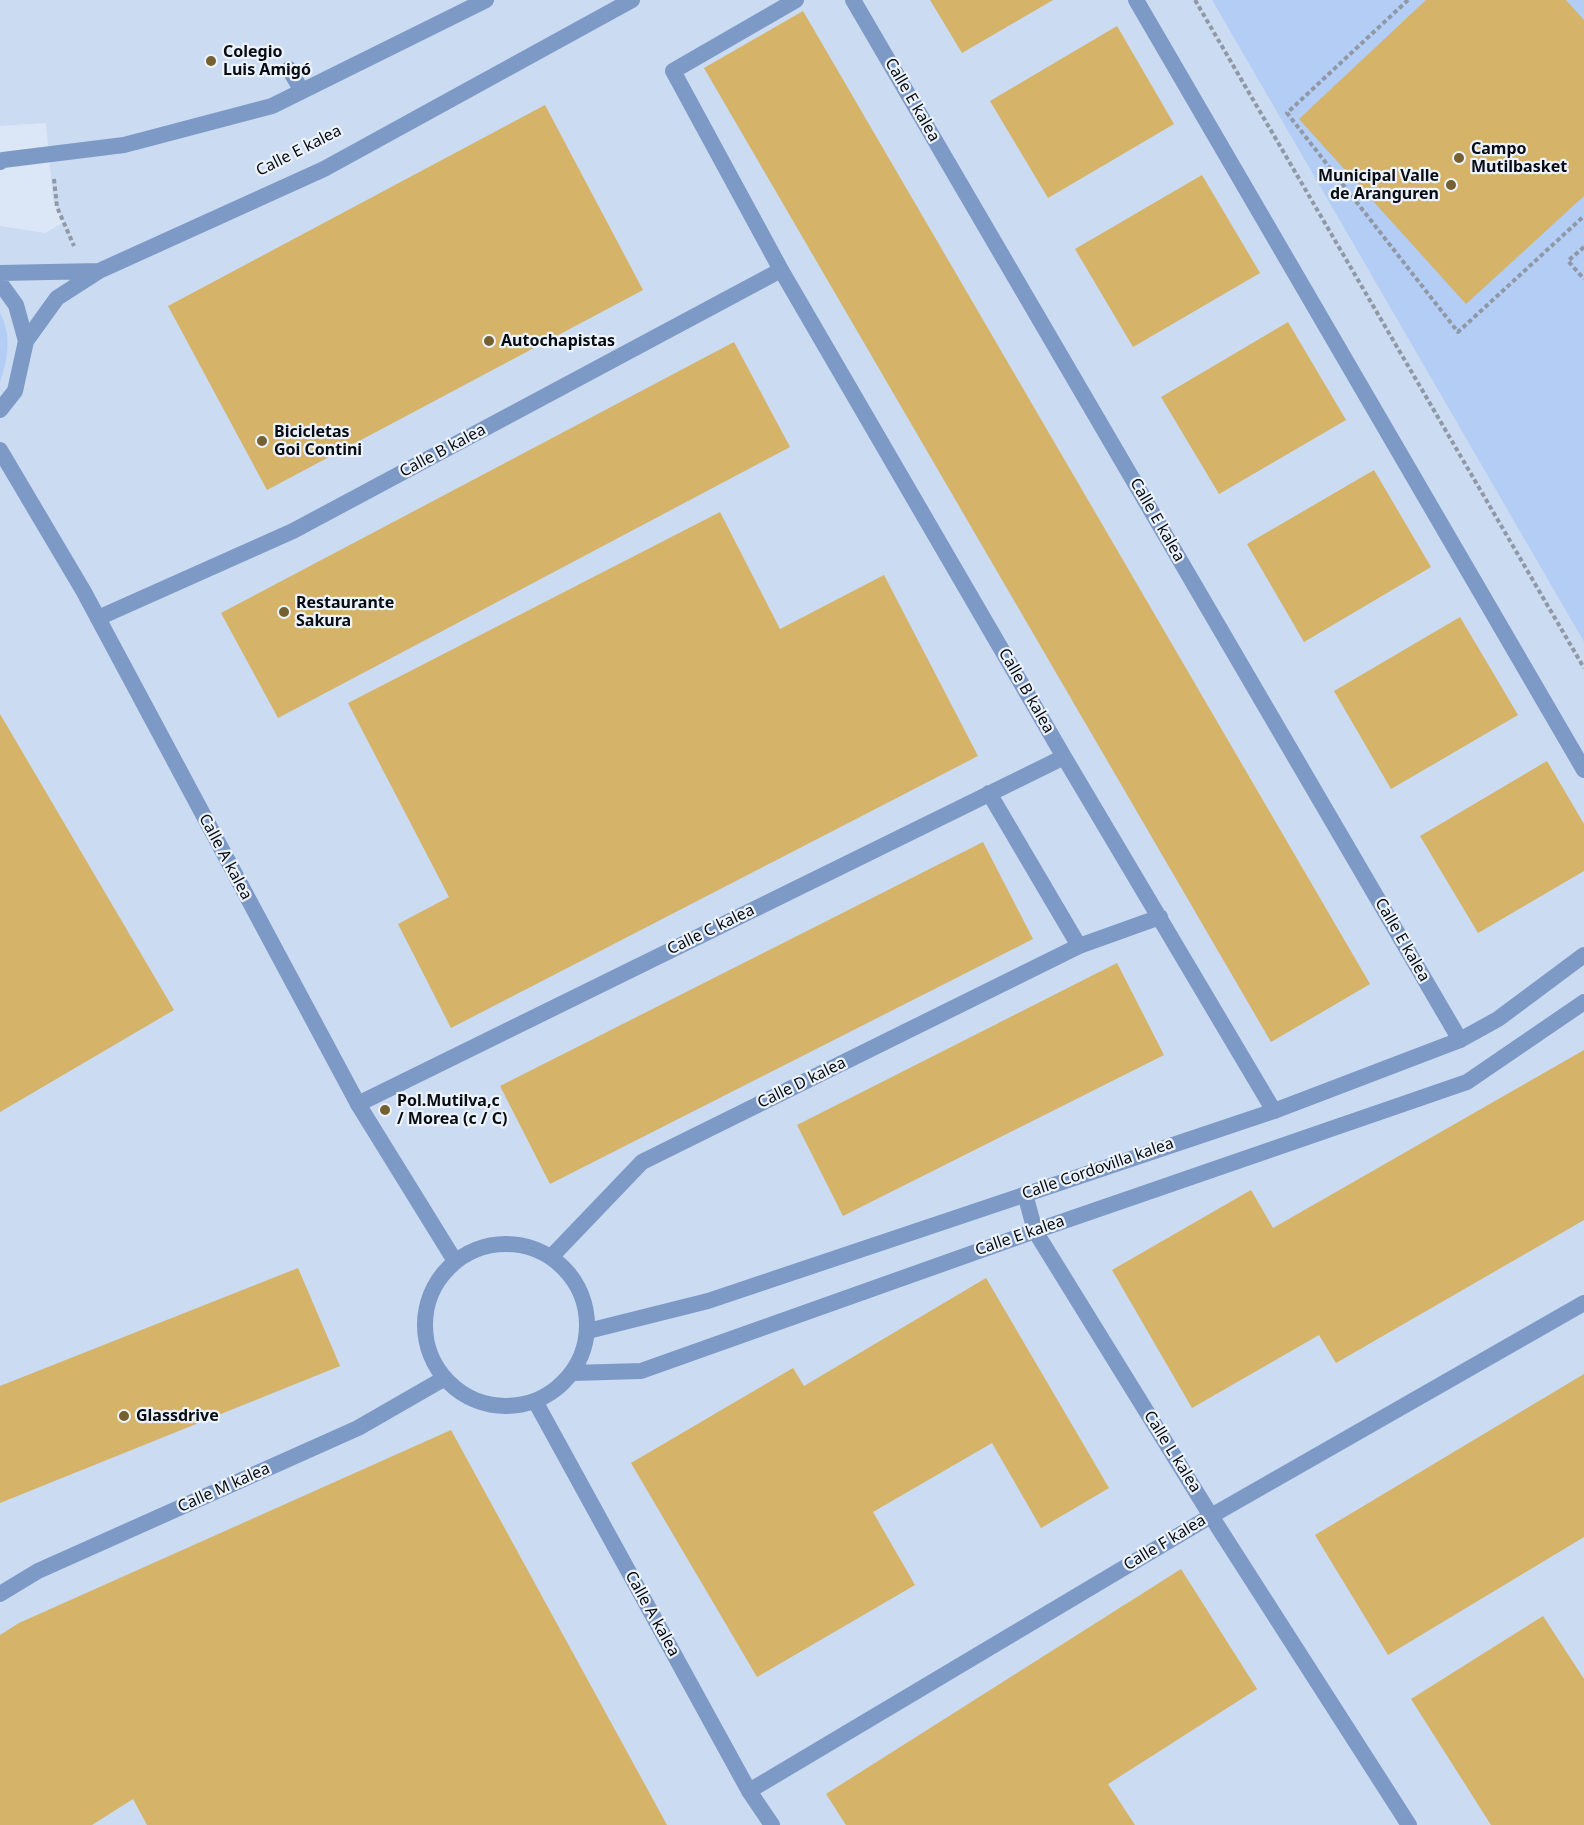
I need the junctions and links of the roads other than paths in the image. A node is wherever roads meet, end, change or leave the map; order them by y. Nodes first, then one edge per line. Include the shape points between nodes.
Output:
1 (486, 0) edge
2 (632, 0) edge
3 (796, 0) edge
4 (854, 0) edge
5 (1136, 0) edge
6 (289, 69) dead end
7 (302, 91) junction
8 (202, 107) dead end
9 (211, 122) junction
10 (1, 161) edge
11 (781, 270) junction
12 (99, 271) junction
13 (0, 273) edge
14 (0, 283) edge
15 (26, 341) junction
16 (0, 410) edge
17 (0, 450) edge
18 (98, 618) junction
19 (1552, 716) junction
20 (1584, 752) edge
21 (1064, 757) junction
22 (1584, 770) edge
23 (989, 793) junction
24 (1160, 917) junction
25 (1079, 946) junction
26 (1584, 955) edge
27 (1584, 1002) edge
28 (1460, 1040) junction
29 (358, 1104) junction
30 (1274, 1110) junction
31 (1025, 1194) junction
32 (1035, 1231) junction
33 (552, 1256) junction
34 (455, 1261) junction
35 (1584, 1303) edge
36 (588, 1331) junction
37 (572, 1373) junction
38 (445, 1378) junction
39 (535, 1401) junction
40 (1211, 1516) junction
41 (0, 1594) edge
42 (749, 1791) junction
43 (772, 1825) edge
44 (1409, 1825) edge

1 - 7 street
2 - 12 street, Calle E kalea via 324,169
3 - 11 street, Calle B kalea via 672,71
4 - 28 street, Calle E kalea
5 - 19 street
6 - 7 street
7 - 9 street via 272,106
8 - 9 street
9 - 10 street via 124,145
11 - 18 street, Calle B kalea via 293,531
11 - 21 street, Calle B kalea
12 - 13 street
12 - 15 street via 57,298
14 - 15 street via 16,305
15 - 16 street via 15,391
17 - 18 street, Calle A kalea
18 - 29 street, Calle A kalea
19 - 20 street
19 - 22 street
21 - 23 street, Calle C kalea
21 - 24 street, Calle B kalea
23 - 25 street
23 - 29 street, Calle C kalea
24 - 25 street, Calle D kalea
24 - 30 street, Calle B kalea
25 - 33 street, Calle D kalea via 642,1162
26 - 28 street, Calle Cordovilla kalea via 1498,1019
27 - 32 street, Calle E kalea via 1467,1082
28 - 30 street, Calle Cordovilla kalea
29 - 34 street, Calle A kalea
30 - 31 street, Calle Cordovilla kalea
31 - 32 street, Calle L kalea
31 - 36 street, Calle Cordovilla kalea via 708,1300
32 - 37 street, Calle E kalea via 641,1371
32 - 40 street, Calle L kalea
33 - 34 street via 520,1244 485,1245
33 - 36 street via 572,1276 581,1293
34 - 38 street via 437,1281 427,1305 425,1330 431,1356
35 - 40 street, Calle F kalea
36 - 37 street via 583,1353
37 - 39 street via 556,1390
38 - 39 street via 464,1394 486,1404 511,1406
38 - 41 street, Calle M kalea via 358,1428 38,1571
39 - 42 street, Calle A kalea
40 - 42 street, Calle F kalea
40 - 44 street, Calle L kalea
42 - 43 street, Calle A kalea

